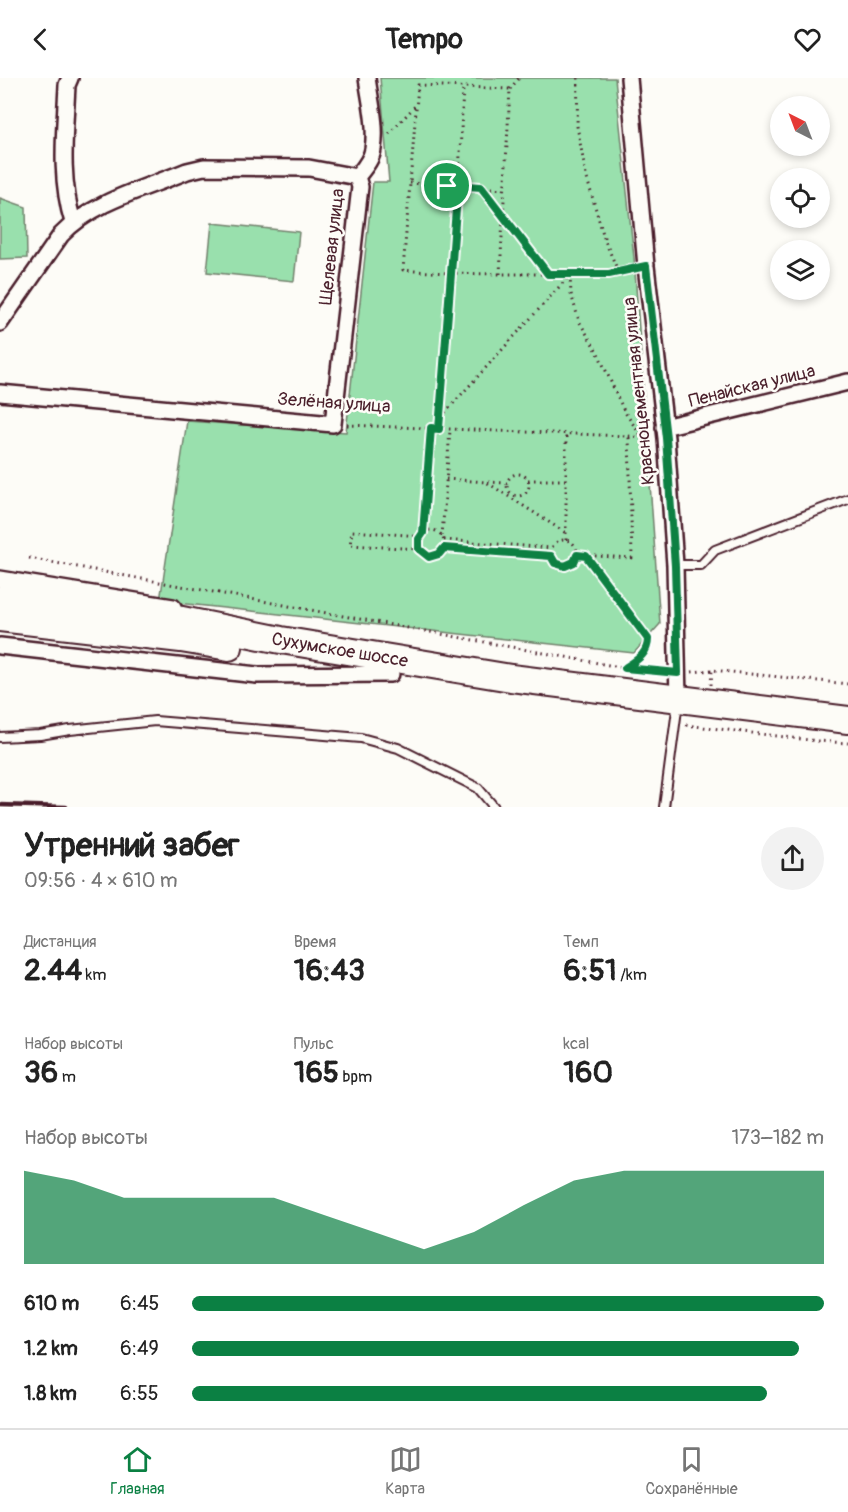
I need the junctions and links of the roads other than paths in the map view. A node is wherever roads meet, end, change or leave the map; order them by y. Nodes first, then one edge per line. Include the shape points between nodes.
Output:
1 (70, 78) edge
2 (367, 78) edge
3 (629, 78) edge
4 (357, 177) junction
5 (73, 222) junction
6 (0, 323) edge
7 (848, 382) edge
8 (0, 393) edge
9 (333, 424) joint
10 (665, 433) junction
11 (848, 499) edge
12 (675, 566) junction
13 (0, 579) edge
14 (0, 599) edge
15 (0, 618) edge
16 (182, 630) junction
17 (281, 640) junction
18 (0, 646) edge
19 (391, 674) junction
20 (677, 712) junction
21 (848, 720) edge
22 (0, 737) edge
23 (494, 807) edge
24 (664, 807) edge

1 - 5 street via 64,180
2 - 4 street, Щелевая улица via 374,149
3 - 10 street, Красноцементная улица
4 - 5 street via 309,168 204,167 90,210
4 - 9 street, Щелевая улица via 360,187
5 - 6 street
7 - 10 street, Пенайская улица
8 - 9 street, Зелёная улица
10 - 12 street, Красноцементная улица
11 - 12 lane via 715,550 701,565
12 - 20 street, Красноцементная улица
13 - 17 street via 235,619
14 - 16 highway, Сухумское шоссе
15 - 16 highway, Сухумское шоссе
16 - 17 highway, Сухумское шоссе
16 - 19 highway, Сухумское шоссе
17 - 20 highway, Сухумское шоссе via 511,678
18 - 19 street via 257,675
19 - 20 highway, Сухумское шоссе
20 - 21 highway, Сухумское шоссе
20 - 24 lane
22 - 23 lane via 155,721 361,738 399,748 478,788

